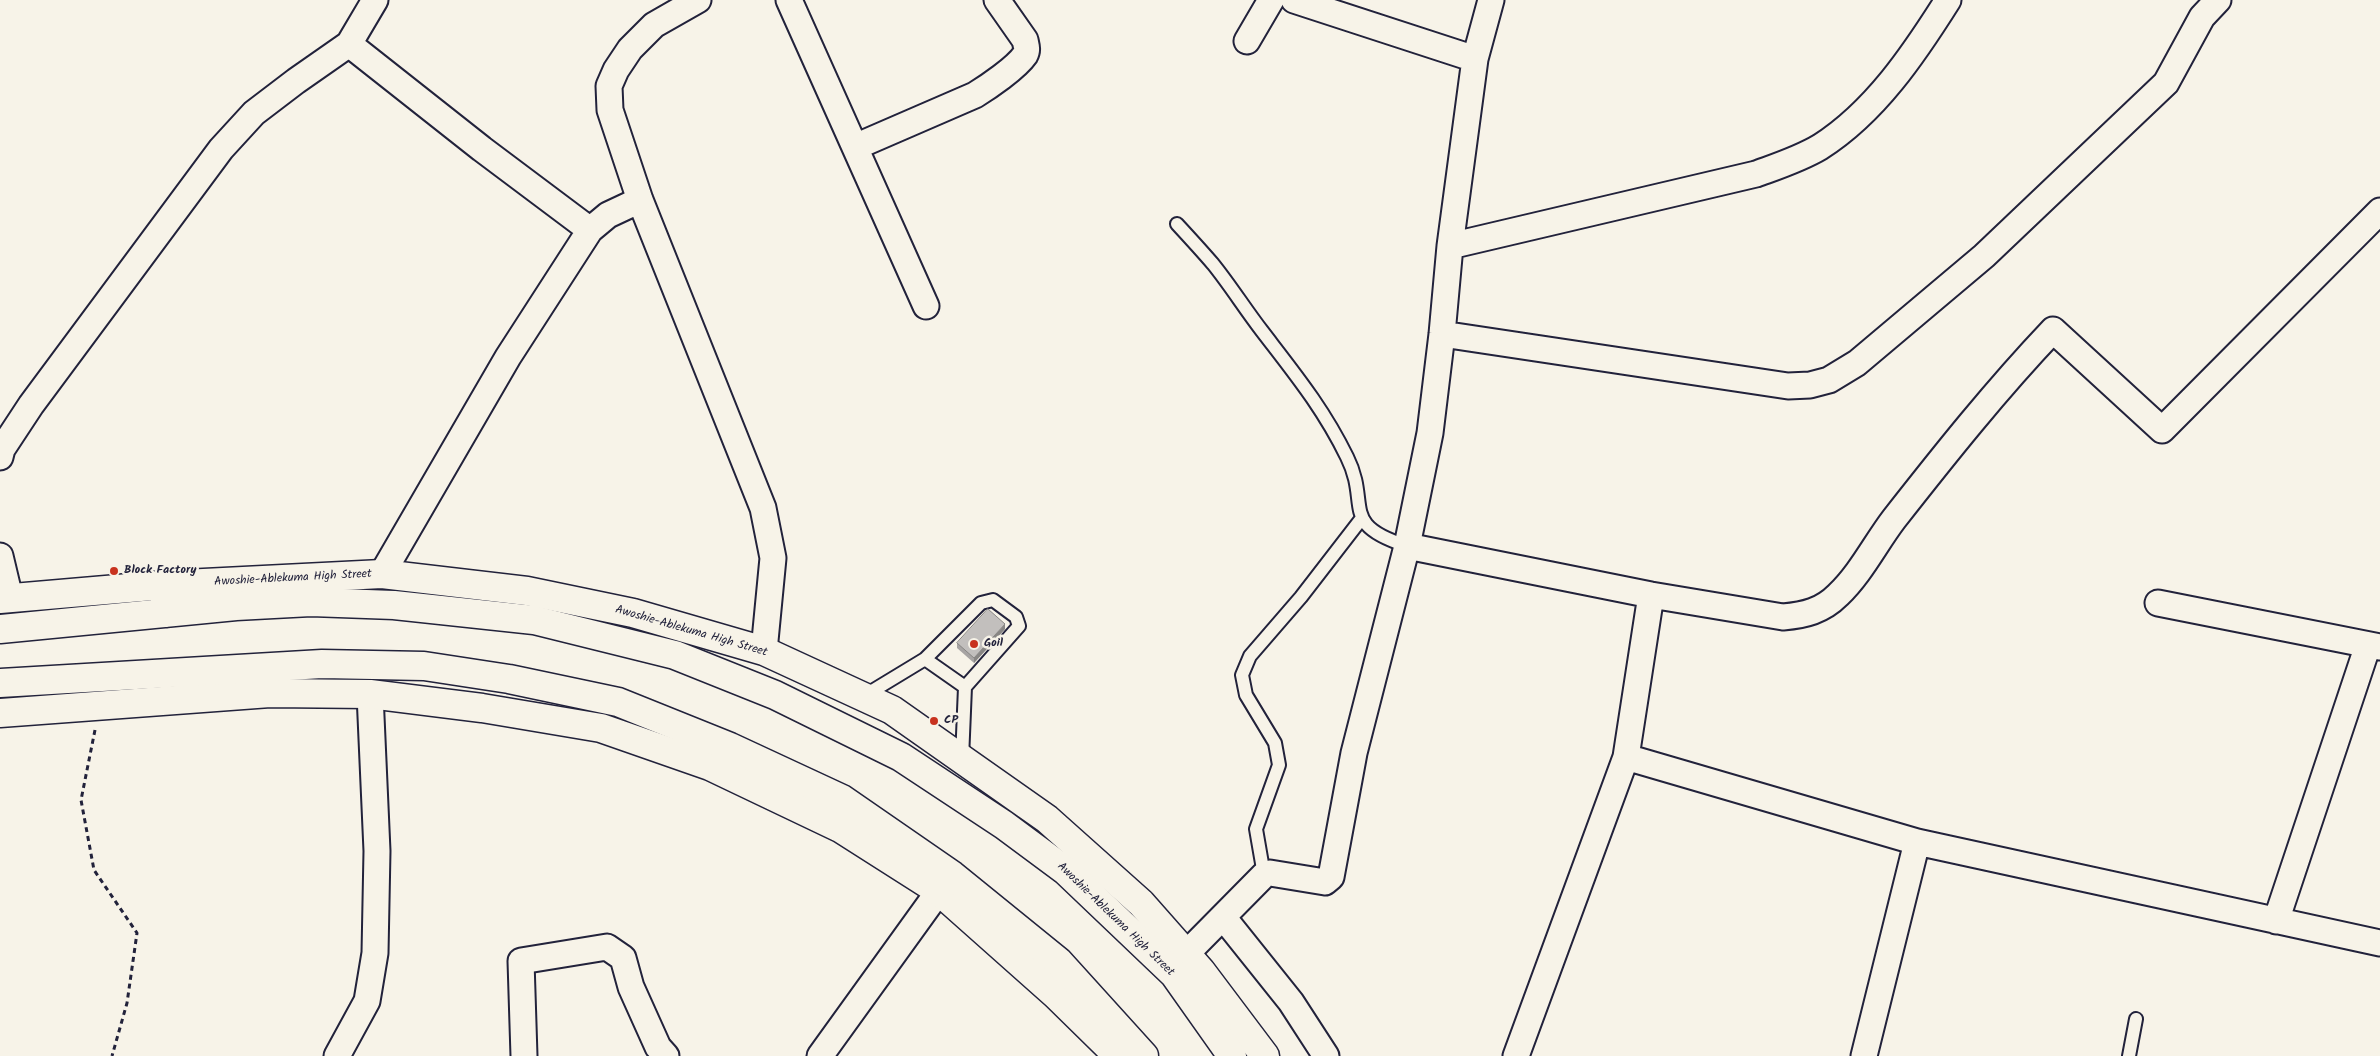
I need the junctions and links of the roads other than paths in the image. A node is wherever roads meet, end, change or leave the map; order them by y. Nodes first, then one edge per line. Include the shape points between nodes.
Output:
1 (375, 0) edge
2 (698, 0) edge
3 (788, 0) edge
4 (997, 0) edge
5 (1271, 0) edge
6 (1294, 0) edge
7 (1491, 0) edge
8 (1948, 0) edge
9 (2218, 0) edge
10 (1247, 41) dead end
11 (350, 44) junction
12 (1475, 59) junction
13 (855, 147) junction
14 (640, 200) junction
15 (2380, 211) edge
16 (1177, 224) dead end
17 (590, 230) junction
18 (1450, 246) junction
19 (926, 306) dead end
20 (1442, 334) junction
21 (0, 457) edge
22 (1362, 518) junction
23 (1406, 546) junction
24 (0, 556) edge
25 (382, 574) junction
26 (164, 585) junction
27 (1651, 595) junction
28 (5, 598) edge
29 (2158, 603) dead end
30 (166, 613) junction
31 (0, 629) edge
32 (2374, 646) edge
33 (764, 651) junction
34 (925, 659) junction
35 (0, 684) edge
36 (965, 687) junction
37 (370, 694) junction
38 (862, 696) junction
39 (0, 713) edge
40 (1626, 757) junction
41 (962, 759) junction
42 (1917, 842) junction
43 (1264, 875) junction
44 (939, 891) junction
45 (1223, 917) junction
46 (2276, 921) junction
47 (2380, 943) edge
48 (1186, 954) junction
49 (2136, 1019) dead end
50 (338, 1056) edge
51 (524, 1056) edge
52 (666, 1056) edge
53 (820, 1056) edge
54 (1116, 1056) edge
55 (1144, 1056) edge
56 (1232, 1056) edge
57 (1265, 1056) edge
58 (1326, 1056) edge
59 (1516, 1056) edge
60 (1864, 1056) edge
61 (2129, 1056) edge

1 - 11 street
2 - 14 street via 654,25 630,49 609,86 610,110
3 - 13 street
4 - 13 street via 1025,40 1025,55 975,95
5 - 10 street
6 - 12 street
7 - 12 street
8 - 18 street via 1926,35 1877,98 1845,128 1802,156 1756,174
9 - 20 street via 2202,17 2166,84 1984,256 1857,363 1829,380 1788,386
11 - 17 street
11 - 21 street via 254,113 221,149 31,405
12 - 18 street
13 - 19 street
14 - 17 street via 608,215
14 - 33 street via 763,508 773,558
15 - 27 street via 2162,430 2053,330 2011,374 1892,521 1854,579 1832,601 1803,616 1783,617
16 - 22 lane via 1213,264 1307,387 1349,460
17 - 25 street via 508,357
18 - 20 street
20 - 23 street via 1430,432
22 - 23 lane via 1370,530
22 - 43 lane via 1301,598 1250,656 1242,675 1246,695 1275,743 1279,764 1256,829
23 - 27 street
23 - 43 street via 1354,753 1331,877 1325,882 1270,873
24 - 28 street
25 - 26 main road, Awoshie-Ablekuma High Street
25 - 33 main road, Awoshie-Ablekuma High Street via 527,591 633,613
26 - 28 main road, Awoshie-Ablekuma High Street
26 - 30 main road
27 - 40 street
29 - 32 street
30 - 31 main road, Awoshie-Ablekuma High Street
30 - 56 main road, Awoshie-Ablekuma High Street via 311,602 394,605 534,620 675,655 775,695 901,757 1004,825 1066,871 1174,974
32 - 46 street
33 - 38 main road, Awoshie-Ablekuma High Street
34 - 36 lane
34 - 36 lane via 981,603 993,600 1016,617 1019,626
34 - 38 lane
35 - 55 main road via 322,664 424,666 509,679 618,702 730,746 842,799 952,875 1058,961
36 - 41 lane
37 - 39 main road via 270,693
37 - 44 main road via 601,728 710,766 840,828
37 - 50 street via 377,851 375,953 367,1001
38 - 41 main road, Awoshie-Ablekuma High Street via 892,710
40 - 42 street
40 - 59 street
41 - 48 main road, Awoshie-Ablekuma High Street via 1047,819 1141,903
42 - 46 street
42 - 60 street
43 - 45 street
44 - 53 street
44 - 54 main road via 1056,995
45 - 48 street
45 - 58 street via 1291,1002
46 - 47 street
48 - 57 main road, Awoshie-Ablekuma High Street
49 - 61 lane
51 - 52 street via 521,961 607,947 623,958 631,987 658,1047

